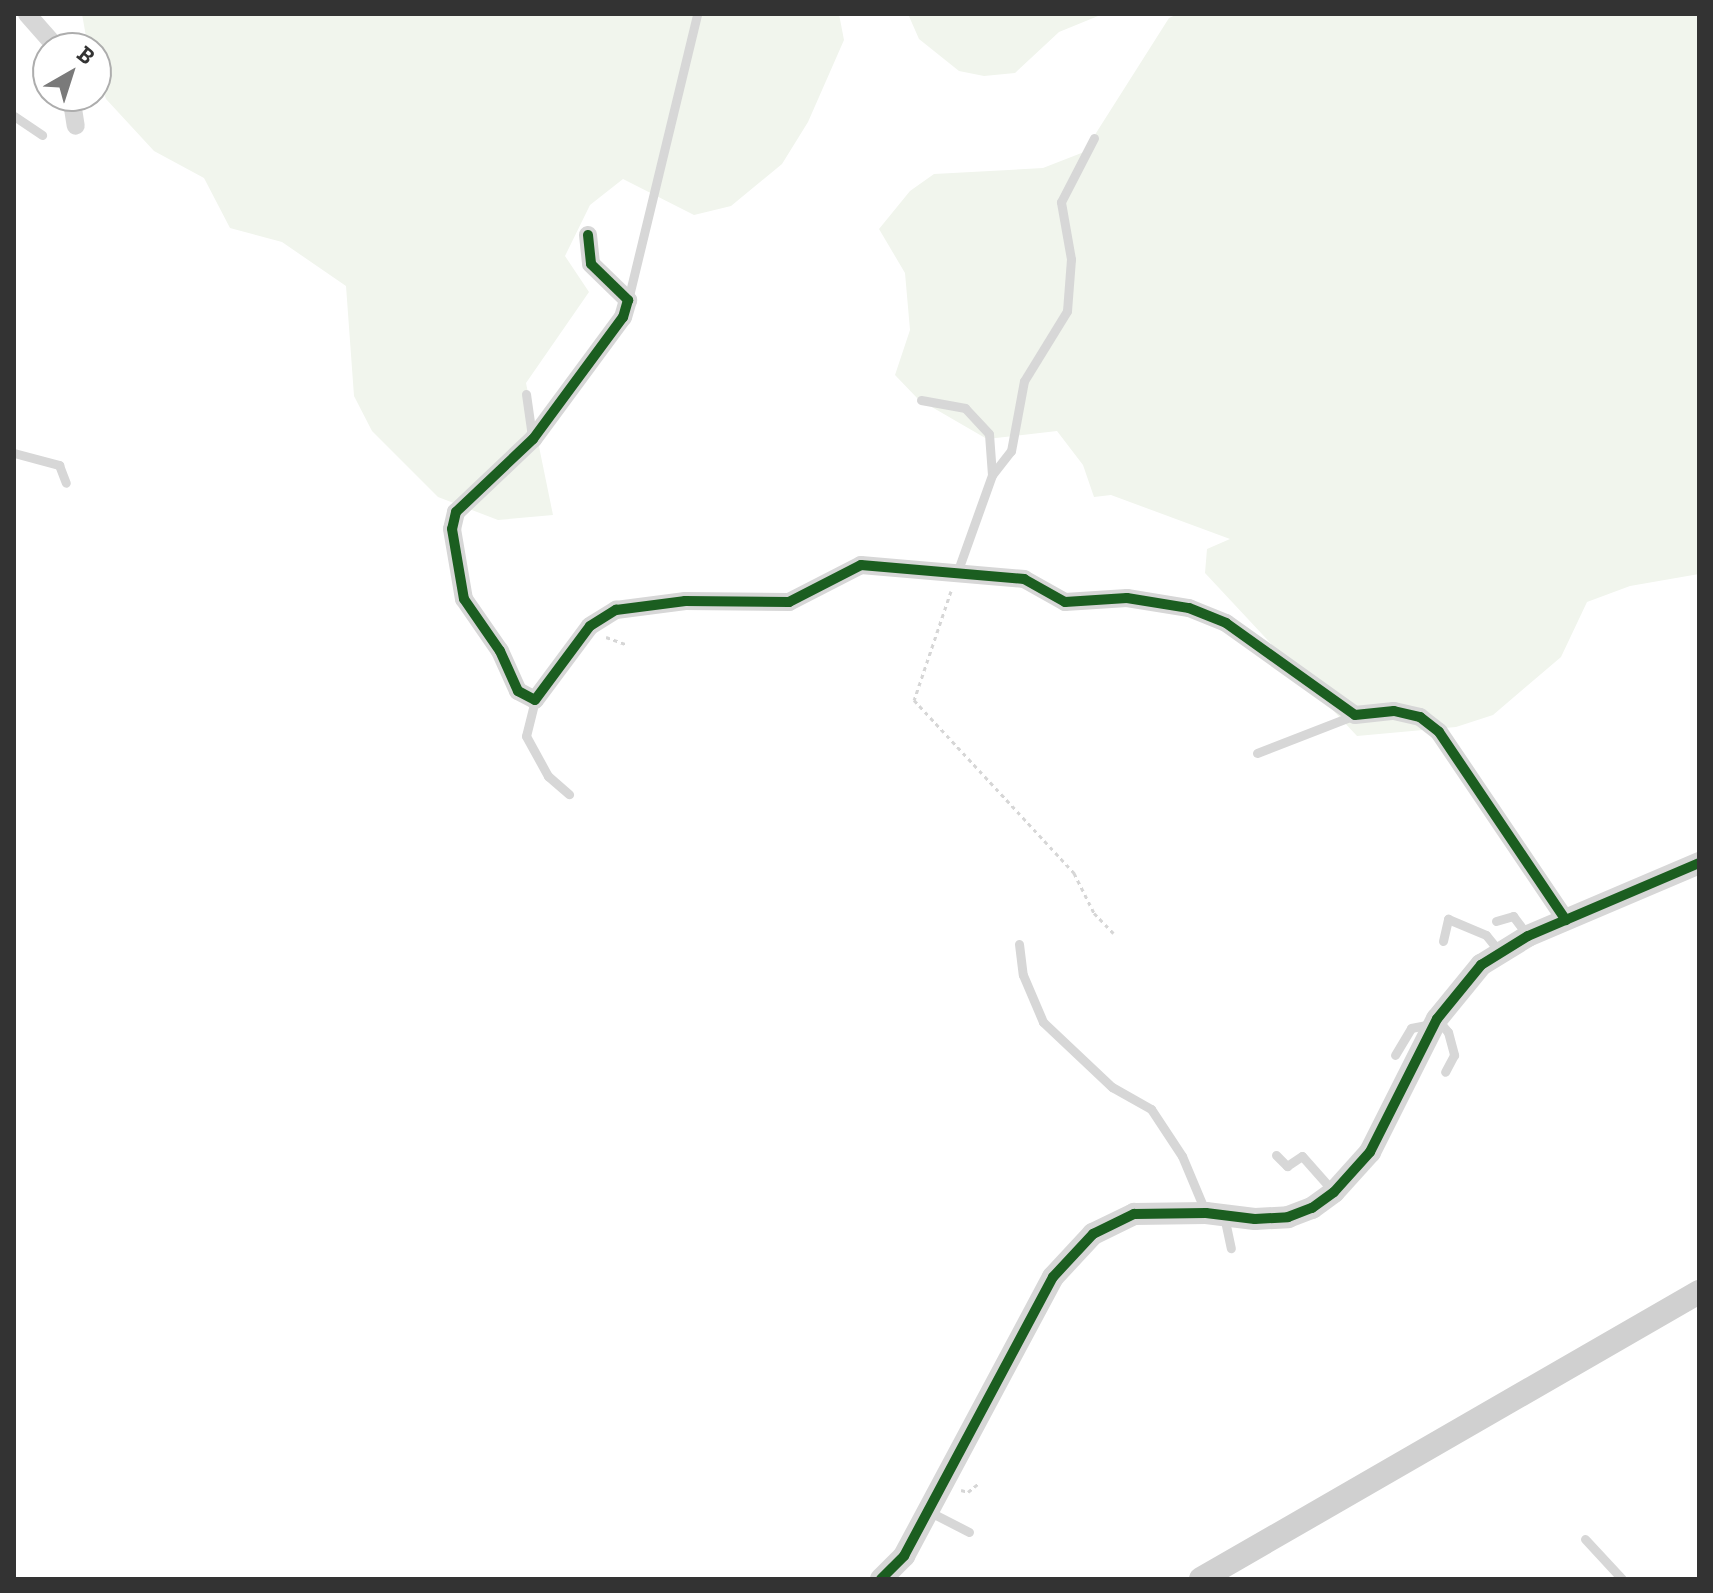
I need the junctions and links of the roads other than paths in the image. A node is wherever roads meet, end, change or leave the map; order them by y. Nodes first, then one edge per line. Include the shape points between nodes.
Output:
1 (27, 14) edge
2 (697, 14) edge
3 (43, 32) edge
4 (74, 112) edge
5 (14, 116) edge
6 (76, 126) dead end
7 (42, 135) dead end
8 (1094, 138) dead end
9 (588, 235) dead end
10 (628, 300) junction
11 (526, 394) dead end
12 (921, 400) dead end
13 (533, 439) junction
14 (14, 453) edge
15 (992, 475) junction
16 (66, 483) dead end
17 (957, 573) junction
18 (535, 700) junction
19 (1355, 715) junction
20 (1257, 753) dead end
21 (569, 794) dead end
22 (1699, 863) edge
23 (1566, 920) junction
24 (1496, 921) dead end
25 (1528, 936) junction
26 (1443, 941) dead end
27 (1019, 944) dead end
28 (1499, 951) junction
29 (1436, 1022) junction
30 (1395, 1055) dead end
31 (1445, 1072) dead end
32 (1276, 1155) dead end
33 (1334, 1192) junction
34 (1215, 1214) junction
35 (1231, 1248) dead end
36 (1699, 1292) edge
37 (928, 1511) junction
38 (969, 1532) dead end
39 (1585, 1539) dead end
40 (890, 1577) edge
41 (1201, 1579) edge
42 (1622, 1579) edge

1 - 3 street
2 - 10 lane
4 - 6 street
5 - 7 lane
8 - 15 lane via 1061,202 1071,259 1067,311 1024,381 1011,451
9 - 10 street via 591,264
10 - 13 street via 614,332
11 - 13 lane
12 - 15 lane via 965,408 981,421 989,434
13 - 18 street via 465,501 452,529 472,617 500,651 513,685
14 - 16 lane via 59,465
15 - 17 lane
17 - 18 street via 861,565 789,602 685,601 616,610 590,626
17 - 19 street via 1024,579 1056,601 1127,598 1207,614
18 - 21 lane via 526,736 548,776
19 - 20 lane
19 - 23 street via 1394,711 1420,717 1439,732
22 - 23 street
23 - 25 street
24 - 25 lane via 1513,916
25 - 28 street
26 - 28 lane via 1448,919 1486,935
27 - 34 lane via 1023,975 1043,1022 1112,1087 1151,1109
28 - 29 street via 1453,994
29 - 30 lane via 1411,1028
29 - 31 lane via 1448,1032 1454,1055
29 - 33 street via 1384,1131
32 - 33 lane via 1287,1166 1302,1156
33 - 34 street via 1288,1217
34 - 35 lane
34 - 37 street via 1134,1214 1093,1234 1073,1253 1024,1326
36 - 41 main road
37 - 38 lane
37 - 40 street
39 - 42 lane

